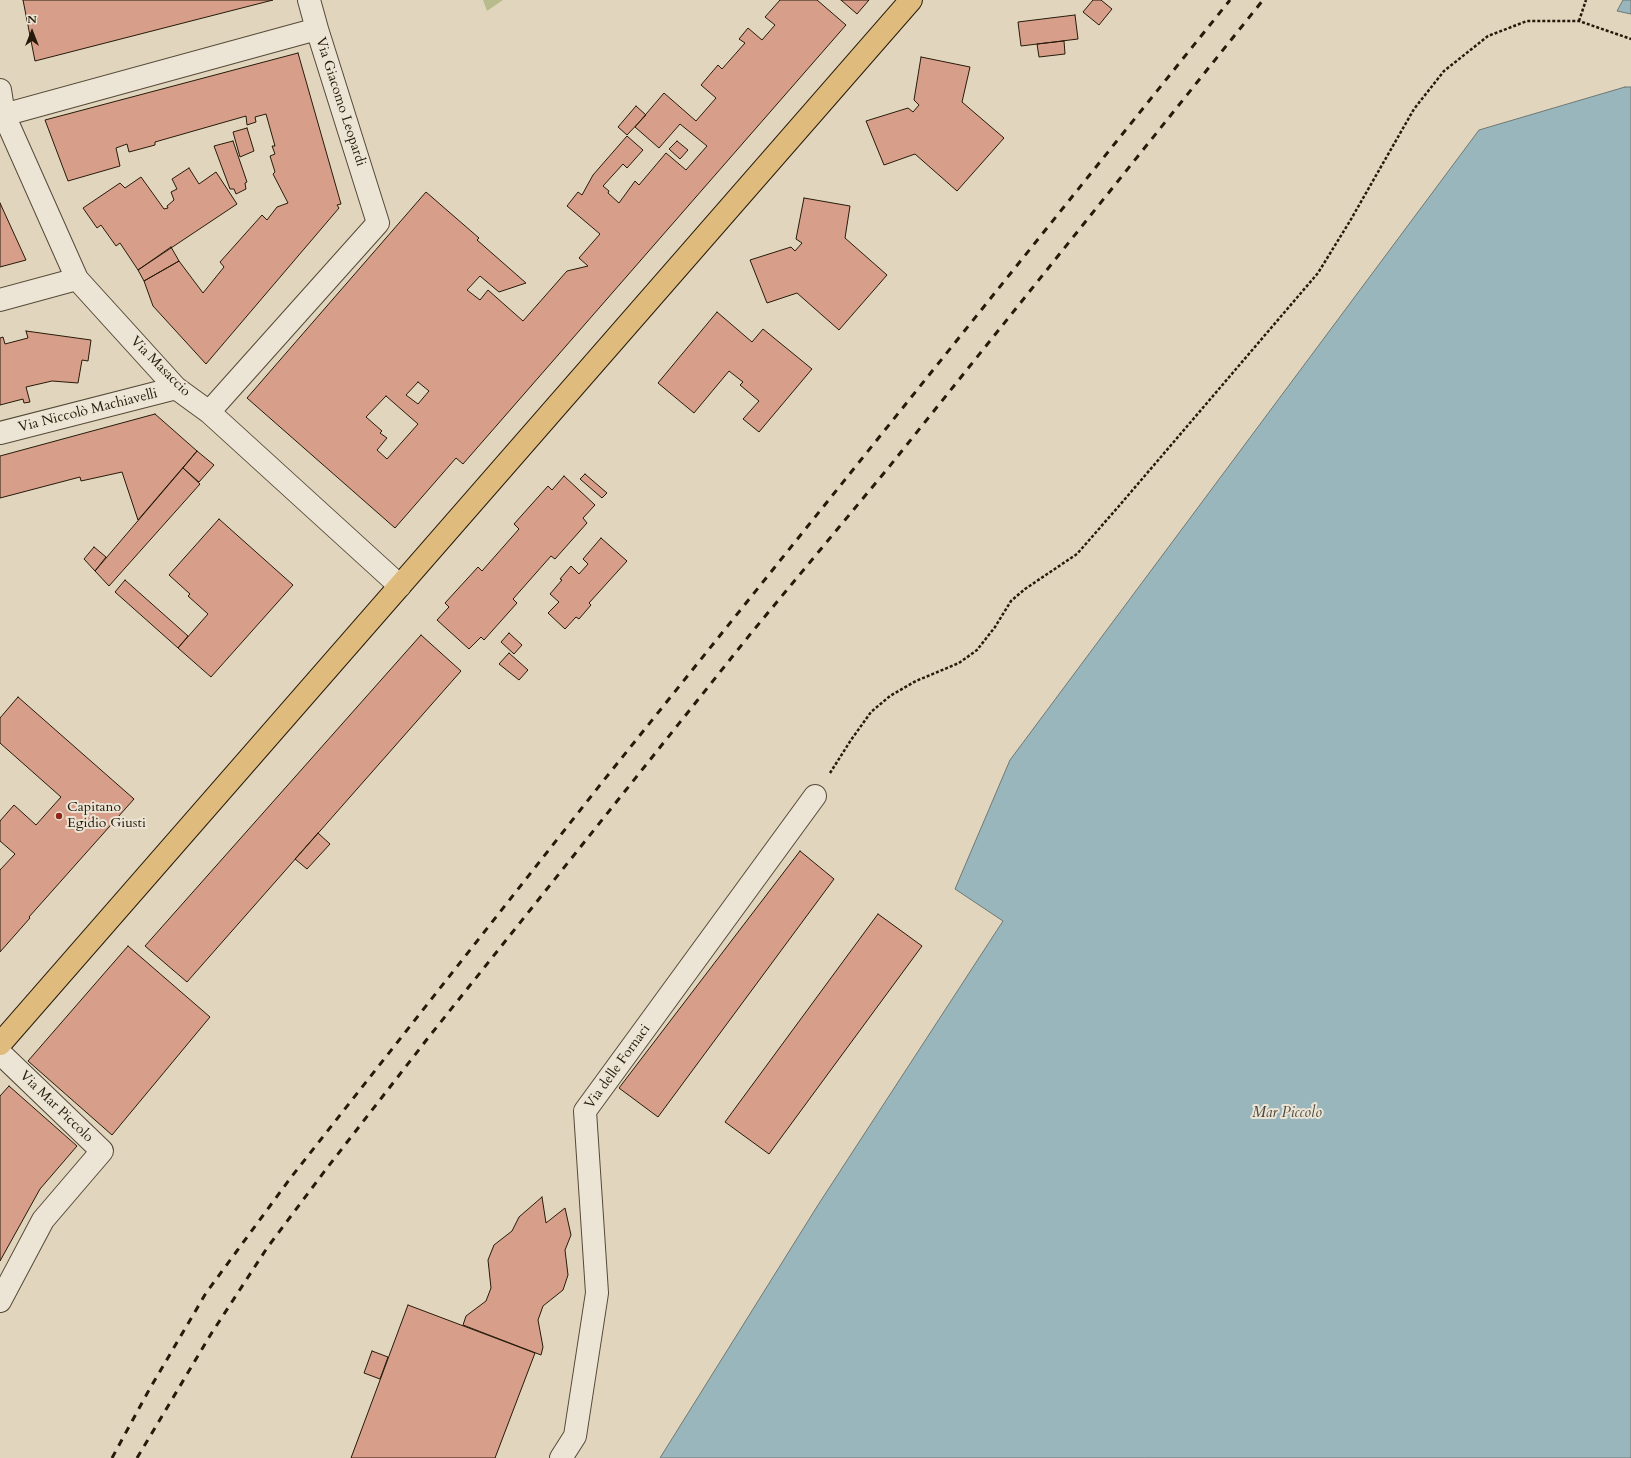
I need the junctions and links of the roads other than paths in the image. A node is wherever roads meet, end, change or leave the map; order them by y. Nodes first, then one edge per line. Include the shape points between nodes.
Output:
1 (309, 0) edge
2 (911, 0) edge
3 (317, 29) junction
4 (0, 90) edge
5 (2, 116) edge
6 (77, 279) junction
7 (0, 300) edge
8 (176, 388) junction
9 (209, 412) junction
10 (0, 433) edge
11 (400, 586) junction
12 (815, 796) road end
13 (0, 1044) edge
14 (0, 1053) edge
15 (0, 1301) edge
16 (561, 1458) edge

1 - 3 street
2 - 11 main road
3 - 5 street, Via Giacomo Leopardi
3 - 9 street, Via Giacomo Leopardi via 378,223
4 - 5 street, Via Masaccio
5 - 6 street, Via Masaccio
6 - 7 street
6 - 8 street, Via Masaccio
8 - 9 street, Via Masaccio
8 - 10 street, Via Niccolò Machiavelli
9 - 11 street, Via Masaccio
11 - 13 main road
12 - 16 street, Via delle Fornaci via 585,1111 597,1293 574,1436
14 - 15 street, Via Mar Piccolo via 102,1151 43,1220

